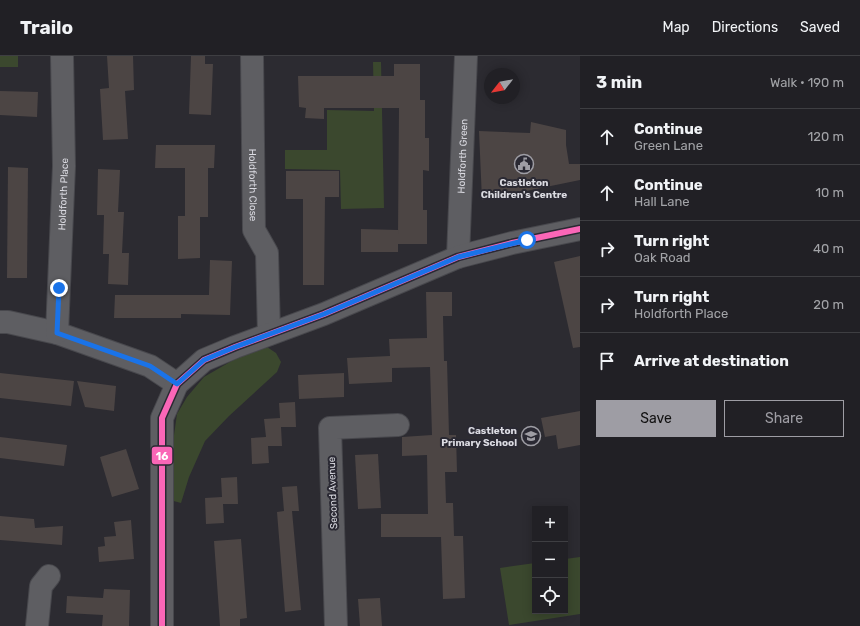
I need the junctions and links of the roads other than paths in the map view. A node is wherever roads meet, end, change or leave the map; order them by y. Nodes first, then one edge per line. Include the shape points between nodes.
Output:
1 (62, 56) edge
2 (252, 56) edge
3 (466, 56) edge
4 (580, 229) edge
5 (458, 257) junction
6 (0, 322) edge
7 (57, 333) junction
8 (269, 334) junction
9 (177, 384) junction
10 (398, 425) dead end
11 (49, 576) dead end
12 (37, 626) edge
13 (162, 626) edge
14 (336, 626) edge

1 - 7 street, Holdforth Place via 64,166
2 - 8 street, Holdforth Close via 254,230 267,253
3 - 5 street, Holdforth Green
4 - 5 street
5 - 8 street via 324,314
6 - 7 street
7 - 9 street via 150,366
8 - 9 street via 204,360
9 - 13 street via 162,418
10 - 14 street, Second Avenue via 330,428
11 - 12 street via 40,586

